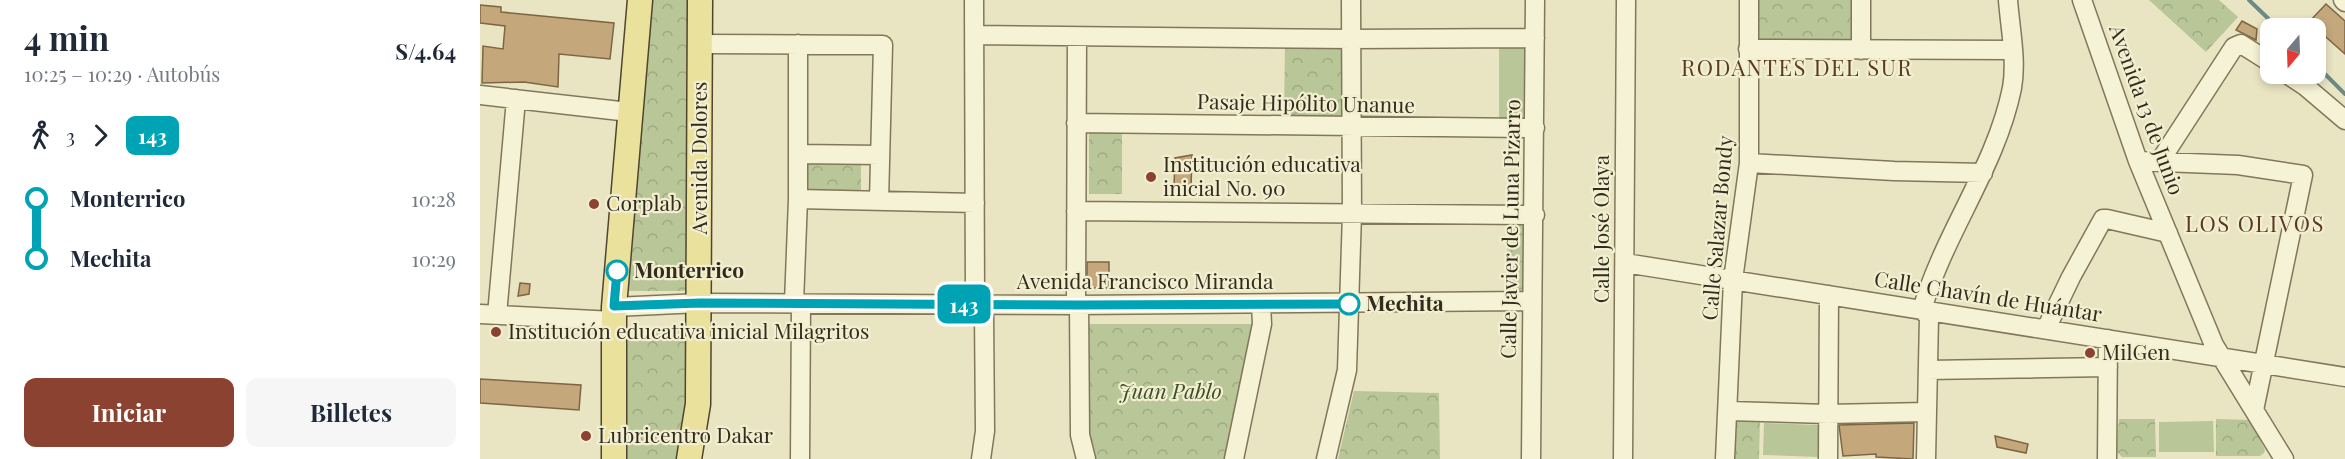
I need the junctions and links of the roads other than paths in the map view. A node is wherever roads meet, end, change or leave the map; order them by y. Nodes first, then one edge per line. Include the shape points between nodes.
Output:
1 (640, 0) edge
2 (700, 0) edge
3 (974, 0) edge
4 (1351, 0) edge
5 (1535, 0) edge
6 (1626, 0) edge
7 (1749, 0) edge
8 (1861, 0) edge
9 (2008, 0) edge
10 (2082, 0) edge
11 (975, 35) junction
12 (1077, 37) junction
13 (1535, 38) junction
14 (1351, 39) junction
15 (700, 44) junction
16 (798, 44) junction
17 (1748, 49) junction
18 (1860, 50) junction
19 (2012, 51) junction
20 (2260, 55) edge
21 (2302, 84) edge
22 (480, 95) edge
23 (516, 99) junction
24 (629, 112) junction
25 (2345, 120) edge
26 (1076, 123) junction
27 (1351, 127) junction
28 (1535, 128) junction
29 (798, 154) junction
30 (880, 155) junction
31 (2138, 161) junction
32 (2160, 161) junction
33 (1749, 163) junction
34 (1983, 173) junction
35 (798, 199) junction
36 (879, 201) junction
37 (975, 203) junction
38 (1076, 211) junction
39 (1352, 213) junction
40 (1535, 215) junction
41 (2168, 233) junction
42 (1625, 263) junction
43 (1733, 280) junction
44 (1829, 295) junction
45 (1533, 301) junction
46 (700, 303) junction
47 (798, 303) junction
48 (975, 304) junction
49 (1349, 304) junction
50 (1079, 305) junction
51 (1261, 305) junction
52 (1922, 310) junction
53 (489, 314) edge
54 (614, 314) junction
55 (2046, 329) junction
56 (2108, 339) junction
57 (2221, 357) junction
58 (2265, 364) junction
59 (2108, 367) junction
60 (1928, 370) junction
61 (2345, 377) edge
62 (2254, 410) junction
63 (1729, 411) junction
64 (1926, 412) junction
65 (1827, 414) junction
66 (614, 459) edge
67 (689, 459) edge
68 (800, 459) edge
69 (981, 459) edge
70 (1086, 459) edge
71 (1234, 459) edge
72 (1326, 459) edge
73 (1531, 459) edge
74 (1623, 459) edge
75 (1725, 459) edge
76 (1828, 459) edge
77 (1926, 459) edge
78 (2107, 459) edge
79 (2284, 459) edge

1 - 24 main road
2 - 15 main road, Avenida Dolores
3 - 11 street
4 - 14 street
5 - 13 street, Calle Javier de Luna Pizarro
6 - 42 street, Calle José Olaya
7 - 17 street, Calle Salazar Bondy
8 - 18 street
9 - 19 street
10 - 31 street, Avenida 13 de Junio
11 - 12 street
11 - 37 street
12 - 14 street
12 - 26 street
13 - 14 street
13 - 28 street, Calle Javier de Luna Pizarro
14 - 27 street
15 - 16 street
15 - 46 main road, Avenida Dolores
16 - 29 street
16 - 30 street via 883,45
17 - 18 street
17 - 33 street, Calle Salazar Bondy
18 - 19 street
19 - 34 street via 2012,86
20 - 32 street via 2241,44 2234,47
21 - 25 street
22 - 23 street
23 - 24 street
23 - 53 street
24 - 54 main road
26 - 27 street, Pasaje Hipólito Unanue
26 - 38 street
27 - 28 street, Pasaje Hipólito Unanue
27 - 39 street
28 - 40 street, Calle Javier de Luna Pizarro
29 - 30 street
29 - 35 street
30 - 36 street
31 - 32 street
31 - 41 street, Avenida 13 de Junio
32 - 58 street via 2238,165 2303,174
33 - 34 street
33 - 43 street, Calle Salazar Bondy
34 - 52 street
35 - 36 street
35 - 47 street
36 - 37 street
37 - 48 street
38 - 39 street
38 - 50 street
39 - 40 street
39 - 49 street
40 - 45 street, Calle Javier de Luna Pizarro
41 - 55 street via 2103,219
41 - 57 street, Avenida 13 de Junio
42 - 43 street, Calle Chavín de Huántar
42 - 74 street, Calle José Olaya
43 - 44 street, Calle Chavín de Huántar
43 - 63 street, Calle Salazar Bondy
44 - 52 street, Calle Chavín de Huántar
44 - 65 street
45 - 49 street, Avenida Francisco Miranda
45 - 73 street, Calle Javier de Luna Pizarro
46 - 47 street, Avenida Francisco Miranda
46 - 54 street, Avenida Francisco Miranda
46 - 67 main road, Avenida Dolores via 698,404
47 - 48 street, Avenida Francisco Miranda
47 - 68 street
48 - 50 street, Avenida Francisco Miranda
48 - 69 street via 984,312 985,430
49 - 51 street, Avenida Francisco Miranda
49 - 72 street via 1347,370
50 - 51 street, Avenida Francisco Miranda
50 - 70 street via 1080,435
51 - 71 street via 1262,324
52 - 55 street, Calle Chavín de Huántar
52 - 60 street via 1929,317
53 - 54 street, Avenida Francisco Miranda
54 - 66 main road
55 - 56 street, Calle Chavín de Huántar
56 - 57 street, Calle Chavín de Huántar
56 - 59 street
57 - 58 street, Calle Chavín de Huántar
57 - 62 street, Avenida 13 de Junio
58 - 61 street, Calle Chavín de Huántar
58 - 62 street
59 - 60 street
59 - 78 street
60 - 64 street
62 - 79 street, Avenida 13 de Junio
63 - 65 street
63 - 75 street, Calle Salazar Bondy
64 - 65 street
64 - 77 street
65 - 76 street

